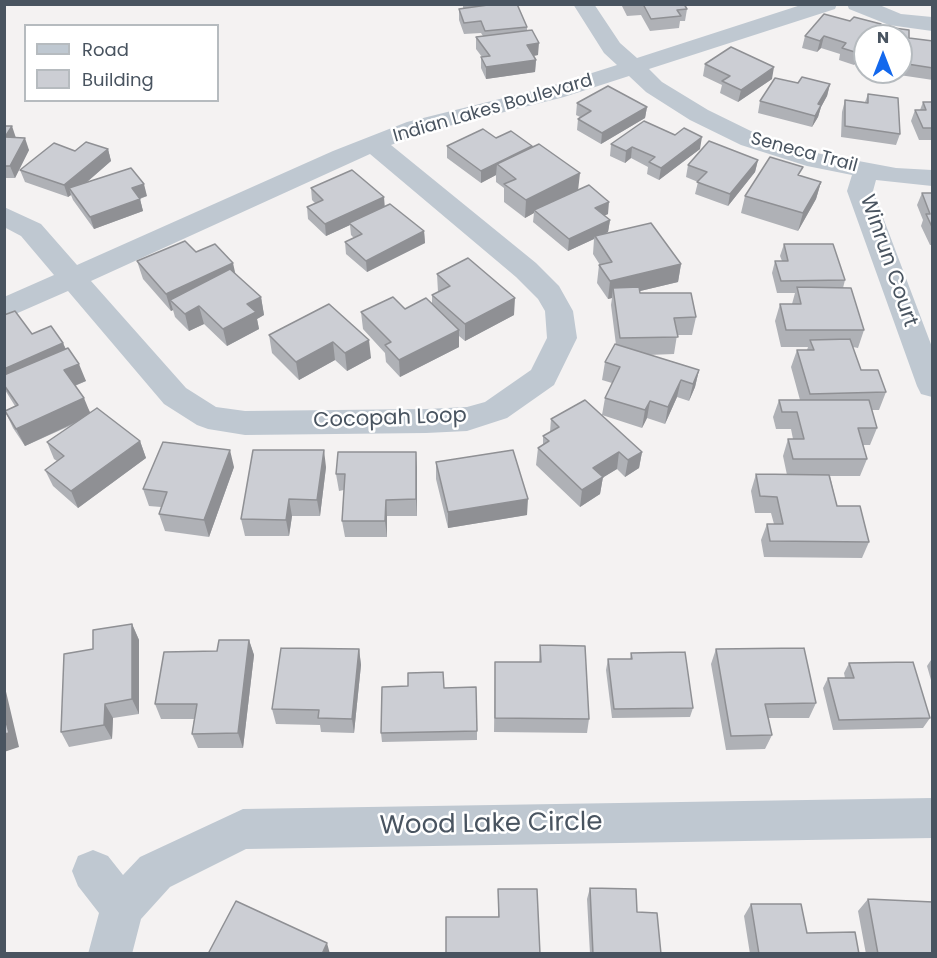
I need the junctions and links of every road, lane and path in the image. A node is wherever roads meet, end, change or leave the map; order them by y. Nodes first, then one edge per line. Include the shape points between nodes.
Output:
1 (583, 4) edge
2 (827, 4) edge
3 (856, 4) edge
4 (933, 24) edge
5 (633, 68) junction
6 (374, 144) junction
7 (866, 170) junction
8 (933, 178) edge
9 (4, 215) edge
10 (74, 277) junction
11 (4, 309) edge
12 (933, 386) edge
13 (933, 818) edge
14 (93, 871) dead end
15 (122, 908) junction
16 (110, 954) edge

1 - 5 street, Seneca Trail via 612,48
2 - 5 street, Indian Lakes Boulevard
3 - 4 street via 897,20
5 - 6 street, Indian Lakes Boulevard via 416,127
5 - 7 street, Seneca Trail via 654,87 699,115 750,140 816,161
6 - 10 street, Indian Lakes Boulevard
6 - 10 street, Cocopah Loop via 526,270 549,293 559,311 562,339 543,377 496,410 467,419 426,421 245,423 208,417 175,396
7 - 8 street, Seneca Trail
7 - 12 street, Winrun Court via 860,191
9 - 10 street, Cocopah Loop via 32,230
10 - 11 street, Indian Lakes Boulevard
13 - 15 street, Wood Lake Circle via 243,829 155,872
14 - 15 street
15 - 16 street, Wood Lake Circle

